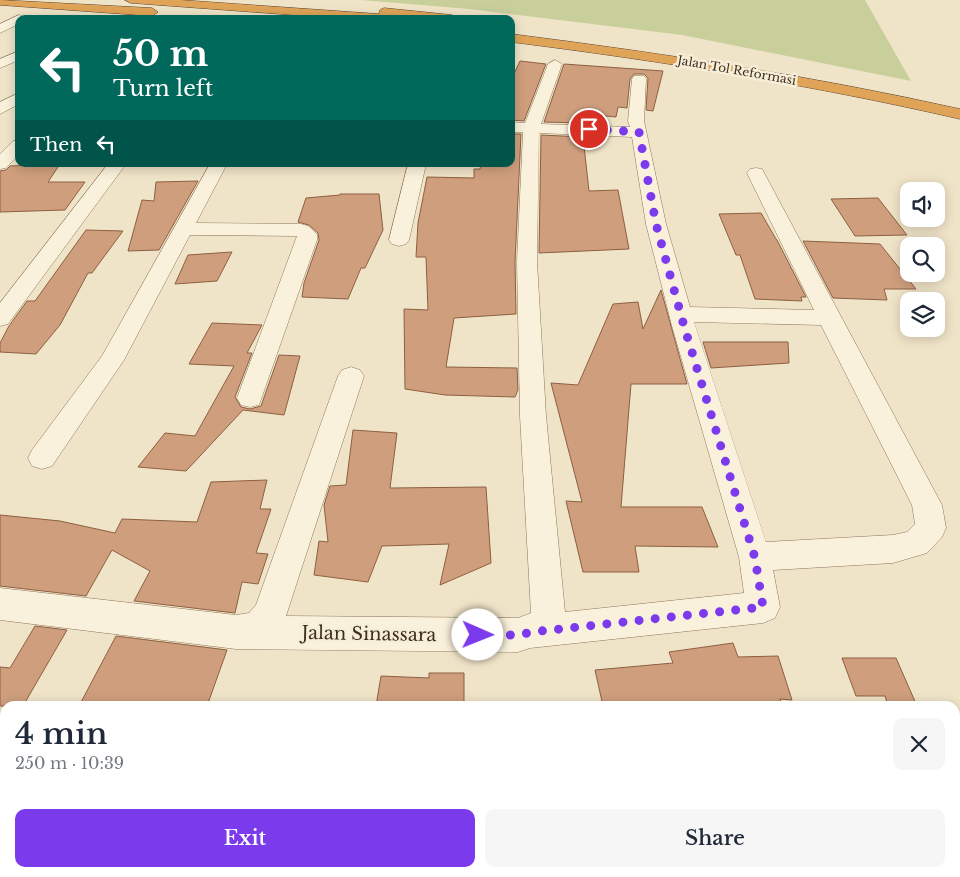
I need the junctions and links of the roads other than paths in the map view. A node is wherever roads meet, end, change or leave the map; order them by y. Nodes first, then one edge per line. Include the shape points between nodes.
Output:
1 (131, 0) edge
2 (233, 0) edge
3 (0, 2) edge
4 (0, 9) edge
5 (109, 15) edge
6 (190, 15) edge
7 (345, 15) edge
8 (423, 15) edge
9 (15, 21) edge
10 (515, 27) edge
11 (0, 29) edge
12 (515, 39) edge
13 (629, 40) dead end
14 (0, 50) edge
15 (15, 52) edge
16 (15, 55) edge
17 (764, 61) dead end
18 (0, 64) edge
19 (555, 64) dead end
20 (639, 78) dead end
21 (930, 94) dead end
22 (15, 102) edge
23 (960, 114) edge
24 (3, 117) edge
25 (515, 127) edge
26 (531, 128) junction
27 (639, 132) junction
28 (15, 149) edge
29 (0, 164) edge
30 (115, 167) edge
31 (216, 167) edge
32 (416, 167) edge
33 (756, 173) dead end
34 (183, 228) junction
35 (399, 240) dead end
36 (681, 314) junction
37 (829, 318) junction
38 (0, 319) edge
39 (351, 376) dead end
40 (250, 398) dead end
41 (42, 458) dead end
42 (755, 558) junction
43 (0, 604) edge
44 (541, 623) junction
45 (236, 632) junction

1 - 7 highway
2 - 8 highway
3 - 6 highway
4 - 5 highway
9 - 11 street
10 - 13 highway
12 - 23 highway, Jalan Tol Reformasi via 728,68
14 - 15 street
16 - 18 street
17 - 21 highway, Jalan Tol Reformasi
19 - 26 street
20 - 27 street via 636,121
22 - 24 street
25 - 26 street
26 - 27 street
26 - 44 street via 527,262
27 - 36 street via 656,224
28 - 29 street
30 - 38 street
31 - 34 street
32 - 35 street
33 - 37 street
34 - 40 street via 301,230 307,234
34 - 41 street via 112,360
36 - 37 street
36 - 42 street
37 - 42 street via 927,505 931,528 916,543 893,549
39 - 45 street, Jalan Sinassara via 270,614 256,628
42 - 44 street, Jalan Sinassara via 763,607
43 - 45 street, Jalan Sinassara
44 - 45 street, Jalan Sinassara via 518,635

